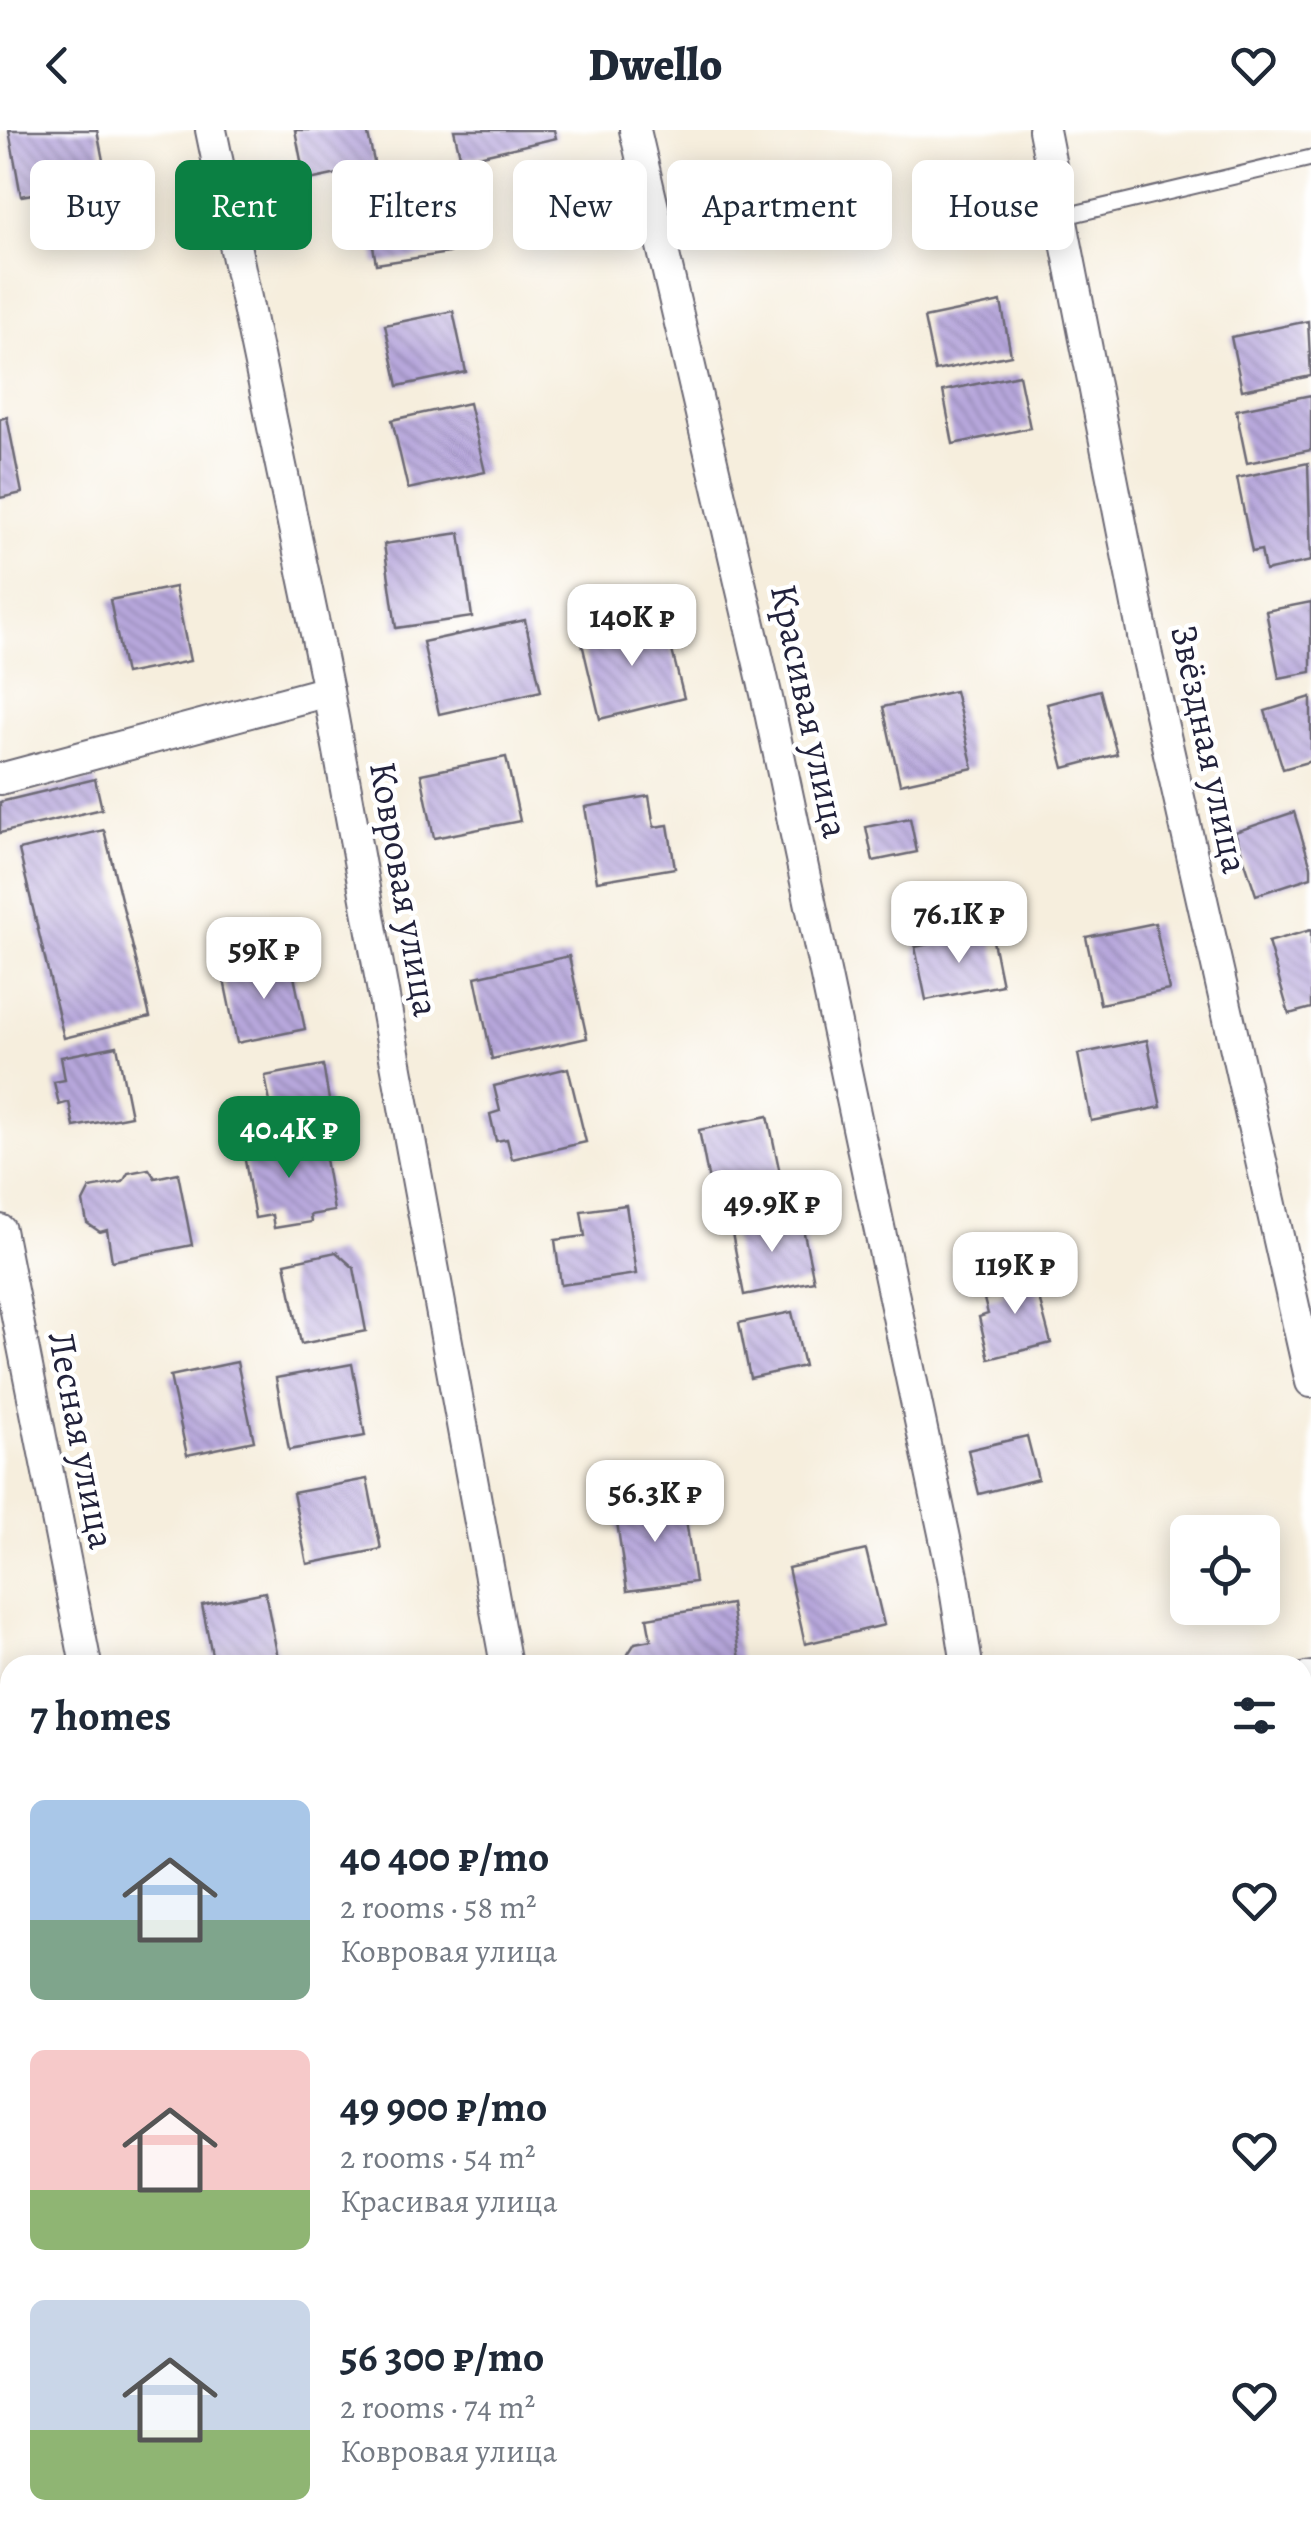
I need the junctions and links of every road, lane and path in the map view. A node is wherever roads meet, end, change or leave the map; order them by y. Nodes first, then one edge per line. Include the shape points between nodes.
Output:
1 (211, 130) edge
2 (635, 130) edge
3 (1044, 130) edge
4 (1311, 158) edge
5 (1050, 160) edge
6 (1074, 214) edge
7 (1068, 250) edge
8 (328, 691) junction
9 (0, 778) edge
10 (0, 1230) edge
11 (1311, 1382) edge
12 (84, 1655) edge
13 (504, 1655) edge
14 (965, 1655) edge

1 - 8 street, Ковровая улица
2 - 14 street, Красивая улица via 772,717
3 - 5 street, Звёздная улица
4 - 6 lane
7 - 11 street, Звёздная улица via 1148,656
8 - 9 street
8 - 13 street, Ковровая улица
10 - 12 street, Лесная улица

